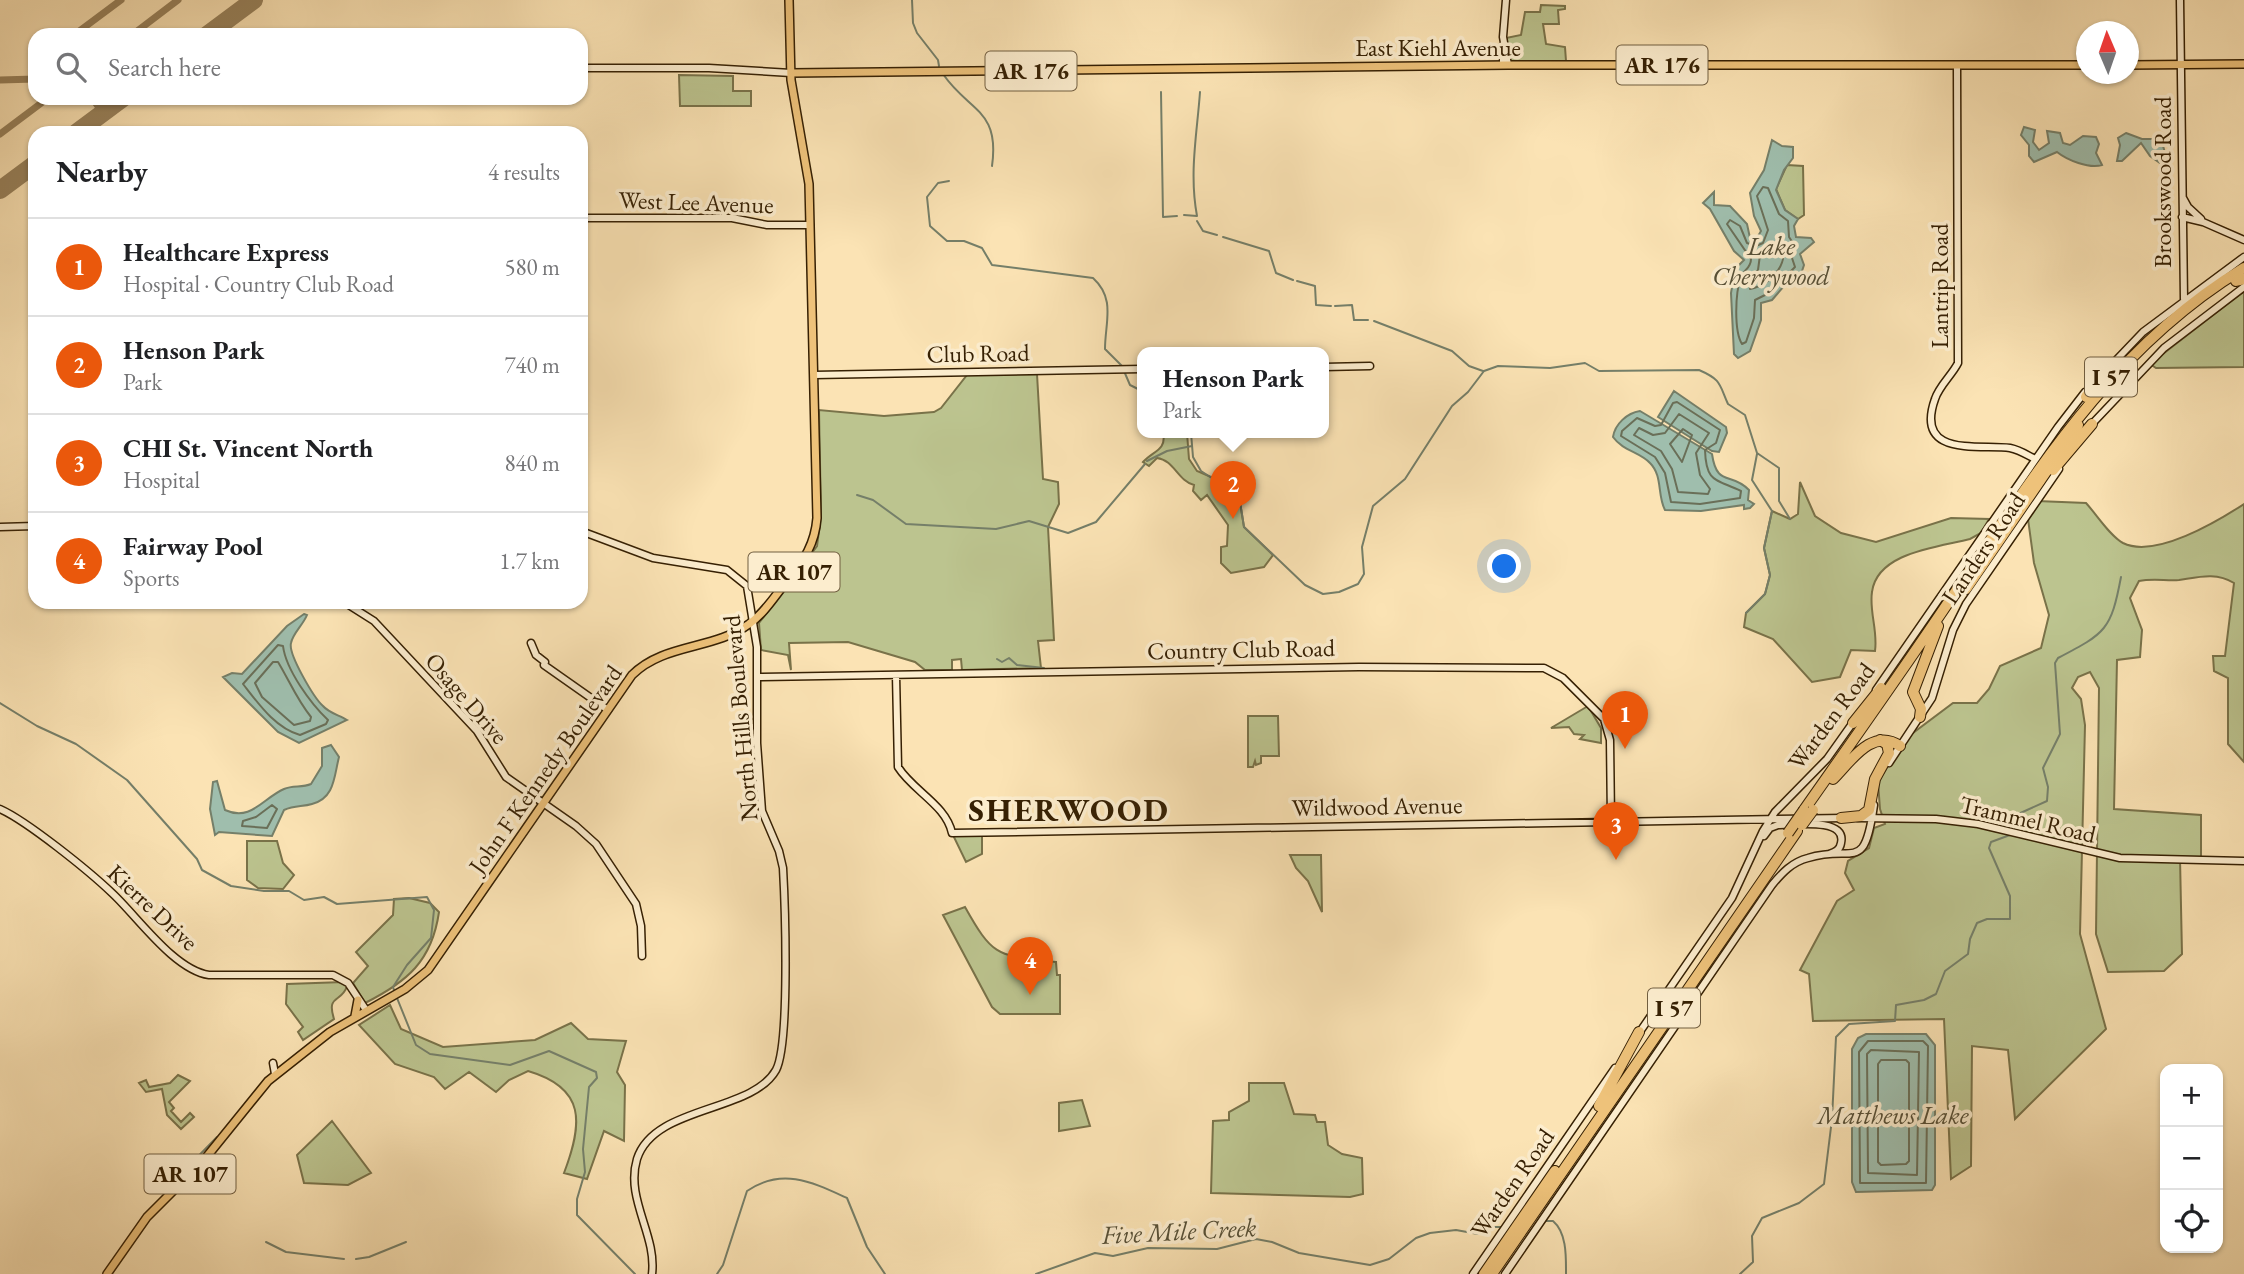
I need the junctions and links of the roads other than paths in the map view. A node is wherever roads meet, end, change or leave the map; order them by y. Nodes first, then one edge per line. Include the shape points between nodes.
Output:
1 (789, 0) edge
2 (1506, 0) edge
3 (2180, 0) edge
4 (2244, 64) edge
5 (1505, 65) junction
6 (2076, 65) edge
7 (2139, 65) edge
8 (2181, 65) junction
9 (1957, 66) junction
10 (588, 68) edge
11 (791, 73) junction
12 (2182, 189) junction
13 (2182, 217) junction
14 (588, 218) edge
15 (2203, 222) junction
16 (810, 225) junction
17 (2244, 240) edge
18 (2244, 257) edge
19 (2244, 268) edge
20 (2242, 281) edge
21 (2184, 299) junction
22 (1370, 366) dead end
23 (1329, 367) edge
24 (1137, 369) edge
25 (2137, 373) junction
26 (2102, 374) junction
27 (814, 375) junction
28 (2092, 424) junction
29 (2062, 435) junction
30 (2035, 459) junction
31 (2025, 502) junction
32 (2015, 517) junction
33 (28, 526) edge
34 (0, 527) edge
35 (588, 534) edge
36 (1998, 535) junction
37 (354, 609) edge
38 (751, 623) junction
39 (1938, 626) junction
40 (1920, 642) junction
41 (531, 643) dead end
42 (896, 675) junction
43 (757, 677) junction
44 (608, 710) junction
45 (1920, 717) junction
46 (1853, 723) junction
47 (1880, 740) junction
48 (1900, 746) junction
49 (1833, 779) junction
50 (544, 803) junction
51 (1783, 804) junction
52 (1611, 806) junction
53 (0, 809) edge
54 (1873, 809) junction
55 (1807, 813) junction
56 (1841, 818) junction
57 (1872, 818) junction
58 (1881, 818) junction
59 (1750, 819) junction
60 (1770, 819) junction
61 (1781, 819) junction
62 (1611, 820) junction
63 (1629, 820) junction
64 (1793, 832) junction
65 (1762, 834) junction
66 (1820, 856) junction
67 (2244, 861) edge
68 (1745, 872) junction
69 (642, 957) dead end
70 (358, 1000) junction
71 (366, 1010) junction
72 (353, 1018) junction
73 (1639, 1032) junction
74 (273, 1063) dead end
75 (275, 1074) junction
76 (1599, 1106) junction
77 (1551, 1182) junction
78 (107, 1274) edge
79 (652, 1274) edge
80 (1473, 1274) edge
81 (1484, 1274) edge
82 (1492, 1274) edge
83 (1505, 1274) edge

1 - 11 main road, AR 107
2 - 5 street
3 - 8 street, Brookswood Road
4 - 8 main road
5 - 9 main road, East Kiehl Avenue / AR 176
5 - 11 main road, East Kiehl Avenue / AR 176
6 - 9 main road, East Kiehl Avenue / AR 176
7 - 8 main road
8 - 12 street, Brookswood Road
9 - 30 street, Lantrip Road via 1958,363 1935,399 1933,426 1940,439 1952,446 2015,449
10 - 11 street
11 - 16 main road, AR 107 via 808,174
12 - 13 street, Brookswood Road
12 - 15 street via 2188,207
13 - 15 street
13 - 21 street, Brookswood Road
14 - 16 street, West Lee Avenue via 732,218 767,225
15 - 17 street
16 - 27 main road, John F Kennedy Boulevard / AR 107
18 - 21 street, Warden Road
19 - 29 highway, I 57 via 2156,334
20 - 25 street, Landers Road
20 - 25 street via 2170,339
20 - 31 highway, I 57 via 2176,324 2120,377 2070,436
21 - 26 street, Warden Road
22 - 23 street
24 - 27 street, Club Road
25 - 28 street, Landers Road
26 - 29 highway
26 - 30 street, Warden Road
27 - 38 main road, John F Kennedy Boulevard / AR 107 via 815,537 805,558
28 - 31 highway
28 - 32 street, Landers Road
29 - 32 highway, I 57
30 - 36 street, Warden Road via 1993,520
31 - 32 highway, I 57
32 - 36 highway, I 57
33 - 34 street
35 - 38 street, North Hills Boulevard via 653,558 735,574 749,592
36 - 39 highway, I 57
36 - 40 highway, I 57
36 - 45 street, Landers Road via 1959,617 1937,689
36 - 46 street, Warden Road
37 - 50 street, Osage Drive via 377,624 477,731 506,777
38 - 43 street, North Hills Boulevard
38 - 44 main road, John F Kennedy Boulevard / AR 107 via 647,662
39 - 45 highway via 1913,692
39 - 49 highway, I 57
40 - 46 highway
40 - 55 highway, I 57
41 - 44 street via 544,665
42 - 43 street, Country Club Road
42 - 52 street, Country Club Road via 1544,668 1563,678 1604,719 1610,742
42 - 62 street, Wildwood Avenue via 898,767 944,814 952,833
43 - 79 street, North Hills Boulevard via 762,811 783,868 780,1056 762,1085 663,1128 643,1146 635,1190 651,1247
44 - 50 main road, John F Kennedy Boulevard / AR 107
45 - 48 street, Landers Road
46 - 51 street, Warden Road via 1828,758
47 - 48 highway
47 - 49 highway via 1867,745
47 - 56 highway via 1889,753 1875,779 1868,810 1861,816
48 - 54 street, Landers Road via 1878,782
49 - 55 highway, I 57
50 - 69 street, Osage Drive via 591,838 625,884 639,915
50 - 71 main road, John F Kennedy Boulevard / AR 107 via 432,966 405,989
51 - 60 street, Warden Road
51 - 61 street
52 - 62 street, Country Club Road
52 - 63 street via 1617,816
53 - 70 street, Kierre Drive via 110,890 194,971 209,975 333,975 348,983
54 - 57 street, Landers Road
54 - 58 street
55 - 56 street, Trammel Road
55 - 61 street, Wildwood Avenue
55 - 64 highway, I 57, bridge
56 - 57 street, Trammel Road
57 - 58 street, Trammel Road
57 - 66 street, Landers Road via 1860,850
58 - 67 street, Trammel Road via 1948,820 2120,858
59 - 60 street, Wildwood Avenue
59 - 63 street, Wildwood Avenue
59 - 65 street via 1759,824
60 - 61 street, Wildwood Avenue
60 - 65 street, Warden Road
62 - 63 street, Wildwood Avenue
64 - 76 highway, I 57
64 - 77 highway, I 57
65 - 68 street, Warden Road
66 - 68 street via 1839,849 1842,838 1837,829 1778,825 1767,831
66 - 83 street via 1793,865 1772,885
68 - 73 street, Warden Road via 1732,898
70 - 71 street, Kierre Drive
70 - 72 main road
71 - 72 main road, John F Kennedy Boulevard / AR 107
72 - 75 main road, John F Kennedy Boulevard / AR 107
73 - 76 highway
73 - 80 street, Warden Road
74 - 75 street
75 - 78 main road, John F Kennedy Boulevard / AR 107 via 204,1160 151,1213
76 - 77 highway, I 57
77 - 81 highway, I 57
77 - 82 highway, I 57

